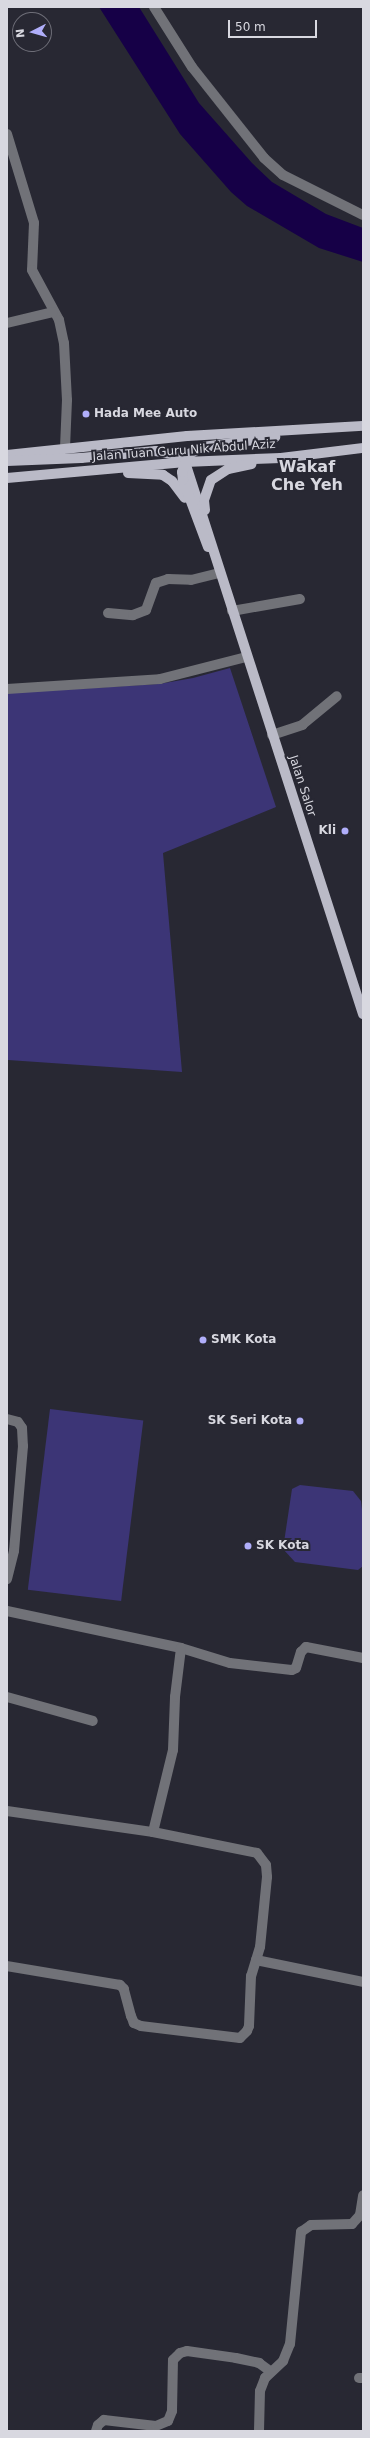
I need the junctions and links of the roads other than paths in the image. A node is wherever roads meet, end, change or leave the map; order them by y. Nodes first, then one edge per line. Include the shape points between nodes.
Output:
1 (154, 7) edge
2 (7, 134) edge
3 (363, 215) edge
4 (53, 312) junction
5 (7, 323) edge
6 (363, 426) edge
7 (342, 428) junction
8 (65, 447) junction
9 (363, 448) edge
10 (7, 455) edge
11 (280, 458) junction
12 (7, 461) edge
13 (184, 462) junction
14 (73, 472) junction
15 (7, 478) edge
16 (193, 512) junction
17 (208, 532) junction
18 (218, 569) junction
19 (300, 599) dead end
20 (232, 611) junction
21 (108, 613) dead end
22 (246, 657) junction
23 (7, 689) edge
24 (337, 696) dead end
25 (272, 735) junction
26 (363, 1014) edge
27 (7, 1419) edge
28 (7, 1579) edge
29 (7, 1611) edge
30 (181, 1648) junction
31 (363, 1658) edge
32 (7, 1698) edge
33 (93, 1721) dead end
34 (7, 1811) edge
35 (153, 1832) junction
36 (256, 1960) junction
37 (7, 1966) edge
38 (363, 1982) edge
39 (363, 2194) edge
40 (270, 2370) junction
41 (96, 2431) edge
42 (259, 2431) edge

1 - 3 street via 201,78 264,158 283,175
2 - 4 street via 34,223 32,270
4 - 5 street
4 - 8 street via 59,320 64,343 67,400
6 - 7 main road, Jalan Tuan Guru Nik Abdul Aziz
7 - 8 main road, Jalan Tuan Guru Nik Abdul Aziz via 219,433
7 - 13 main road via 203,447 195,449
8 - 10 main road, Jalan Tuan Guru Nik Abdul Aziz
9 - 11 main road, Jalan Tuan Guru Nik Abdul Aziz
11 - 13 main road, Jalan Tuan Guru Nik Abdul Aziz
11 - 17 main road via 228,469 211,480 204,500
12 - 13 main road via 156,451 176,455
13 - 14 main road, Jalan Tuan Guru Nik Abdul Aziz
13 - 16 main road, Jalan Salor via 182,480
13 - 17 main road, Jalan Salor
14 - 15 main road, Jalan Tuan Guru Nik Abdul Aziz
14 - 16 main road via 163,475 180,490
16 - 18 main road, Jalan Salor
17 - 18 main road, Jalan Salor
18 - 20 main road, Jalan Salor
18 - 21 street via 191,580 168,579 156,583 146,610 133,615
19 - 20 street
20 - 22 main road, Jalan Salor
22 - 23 street via 160,679
22 - 25 main road, Jalan Salor
24 - 25 street via 302,725
25 - 26 main road, Jalan Salor
27 - 28 street via 18,1422 22,1428 23,1446 14,1551
29 - 30 street
30 - 31 street via 230,1663 288,1671 296,1668 301,1652 306,1647
30 - 35 street via 175,1697 173,1750
32 - 33 street
34 - 35 street
35 - 36 street via 257,1853 263,1858 266,1877 260,1947
36 - 37 street via 251,1976 247,2031 240,2038 134,2023 124,1989 112,1982
36 - 38 street
39 - 40 street via 360,2215 352,2224 311,2225 301,2232 290,2344 283,2361
40 - 41 street via 259,2363 236,2358 187,2351 180,2353 172,2360 172,2410 168,2421 156,2426 104,2420
40 - 42 street via 260,2391

